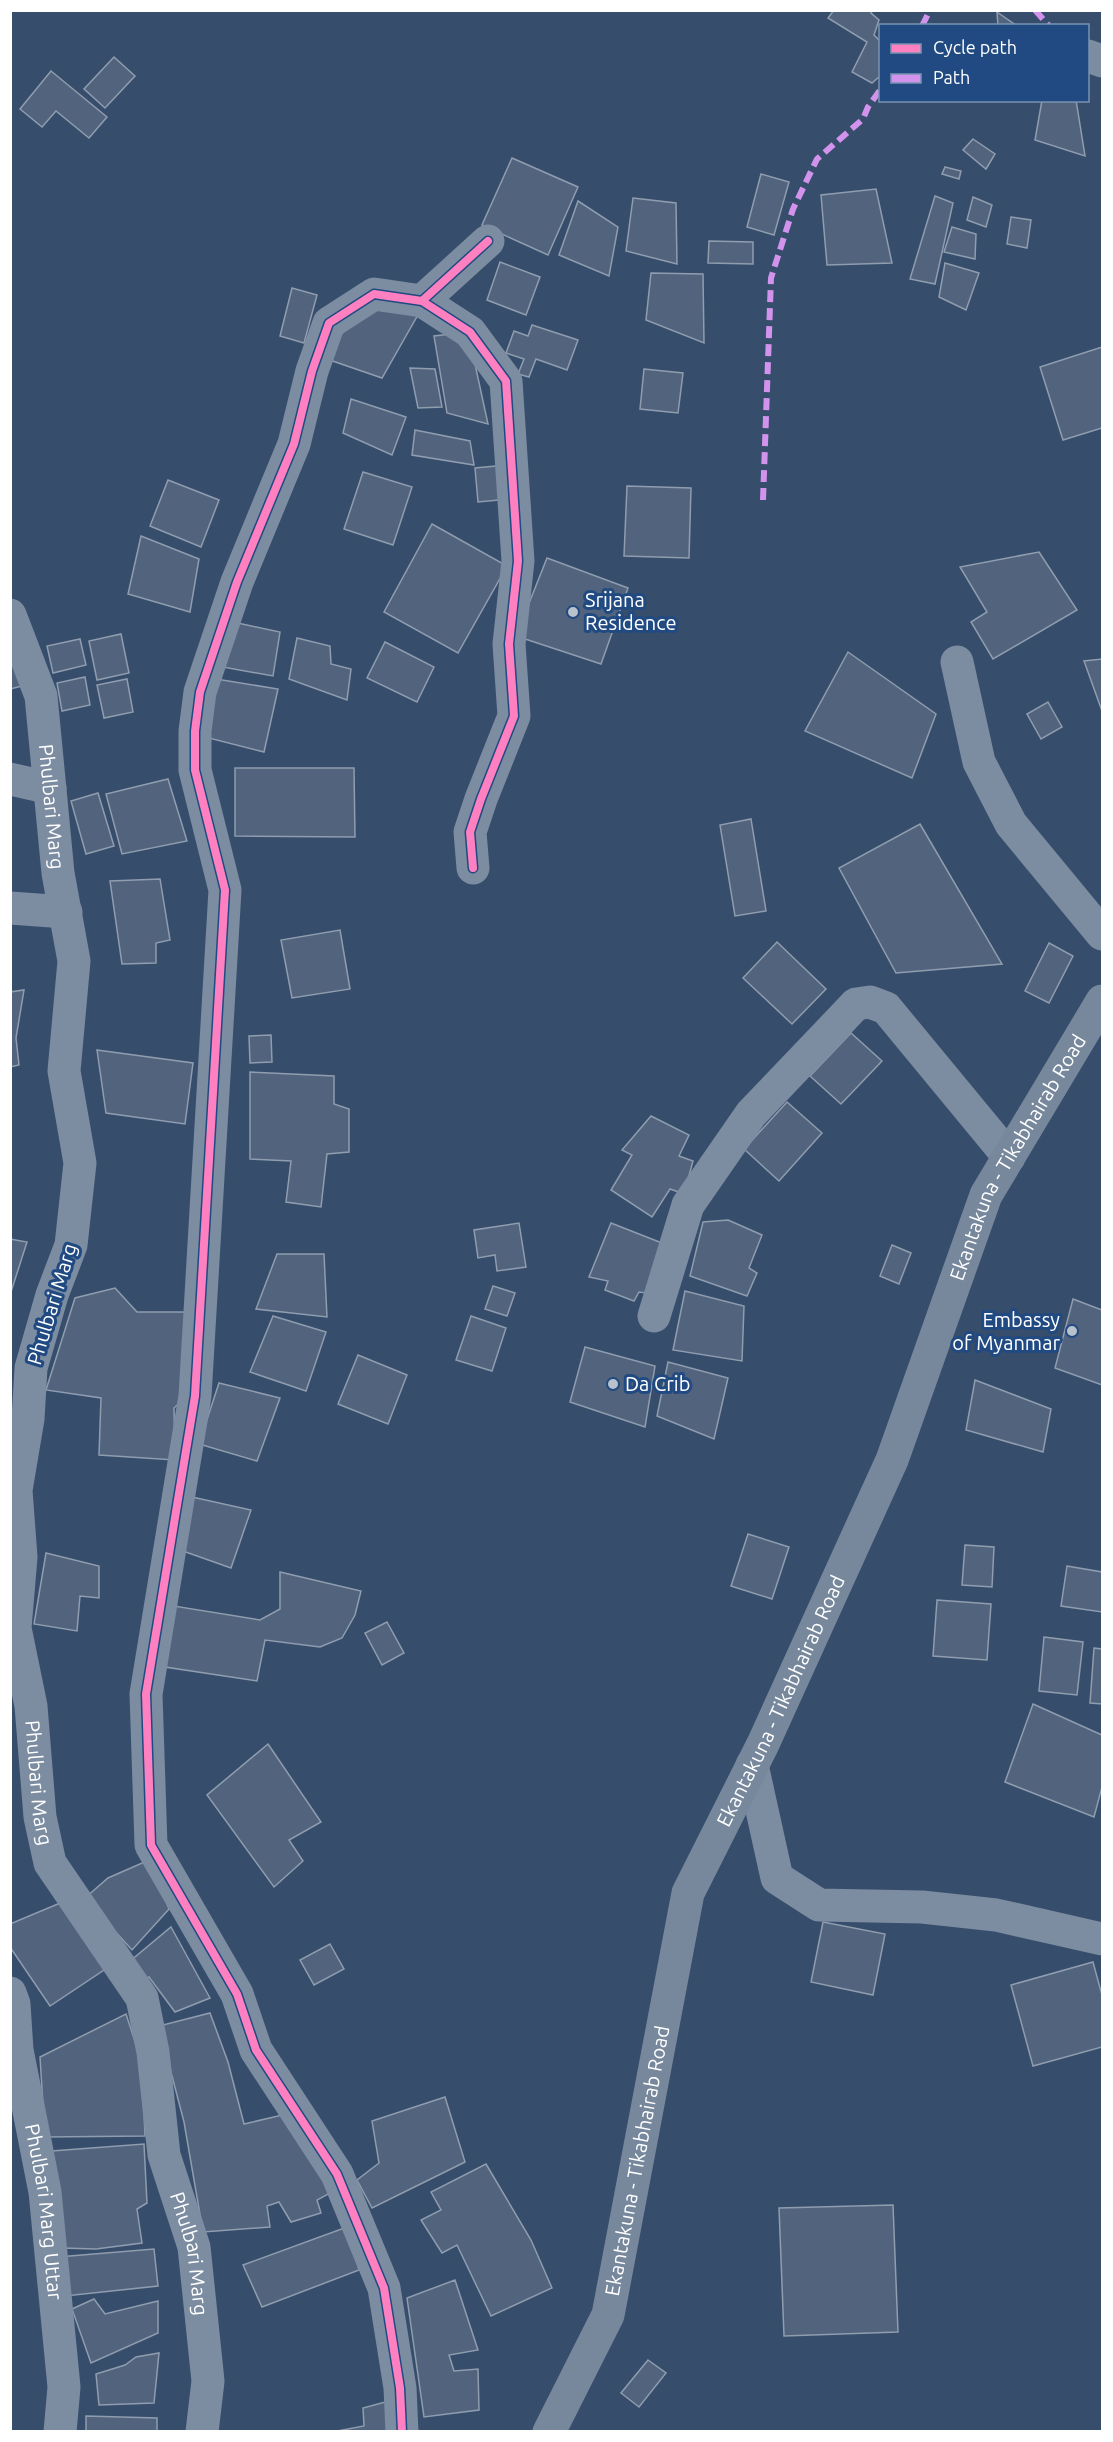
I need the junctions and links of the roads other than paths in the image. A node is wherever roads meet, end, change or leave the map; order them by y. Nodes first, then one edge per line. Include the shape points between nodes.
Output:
1 (488, 241) dead end
2 (422, 301) junction
3 (10, 615) edge
4 (957, 662) dead end
5 (10, 779) edge
6 (51, 788) junction
7 (472, 868) dead end
8 (10, 908) edge
9 (66, 912) junction
10 (1102, 934) edge
11 (1102, 1001) edge
12 (1009, 1157) junction
13 (654, 1316) dead end
14 (752, 1766) junction
15 (1102, 1939) edge
16 (10, 1994) edge
17 (60, 2432) edge
18 (202, 2432) edge
19 (402, 2432) edge
20 (549, 2432) edge

1 - 2 street
2 - 7 street via 470,332 506,381 518,561 509,644 514,716 470,832
2 - 19 street via 374,294 329,323 294,444 237,582 200,692 195,770 225,890 195,1396 146,1694 151,1845 237,1994 256,2050 337,2174 384,2288 400,2388
3 - 6 street, Phulbari Marg via 41,696
4 - 10 street via 979,762 1011,824
5 - 6 street
6 - 9 street, Phulbari Marg via 58,873
8 - 9 street
9 - 18 street, Phulbari Marg via 74,961 64,1071 80,1163 71,1245 31,1368 28,1419 16,1490 21,1557 15,1628 31,1706 40,1817 50,1863 142,1998 153,2052 164,2154 194,2247 208,2381
11 - 12 main road, Ekantakuna - Tikabhairab Road
12 - 13 street via 886,1008 870,1002 856,1004 751,1114 688,1204
12 - 14 main road, Ekantakuna - Tikabhairab Road via 986,1195 892,1460
14 - 15 street via 777,1878 819,1905 922,1907 996,1915
14 - 20 main road, Ekantakuna - Tikabhairab Road via 688,1893 608,2315
16 - 17 street, Phulbari Marg Uttar via 45,2192 64,2386

